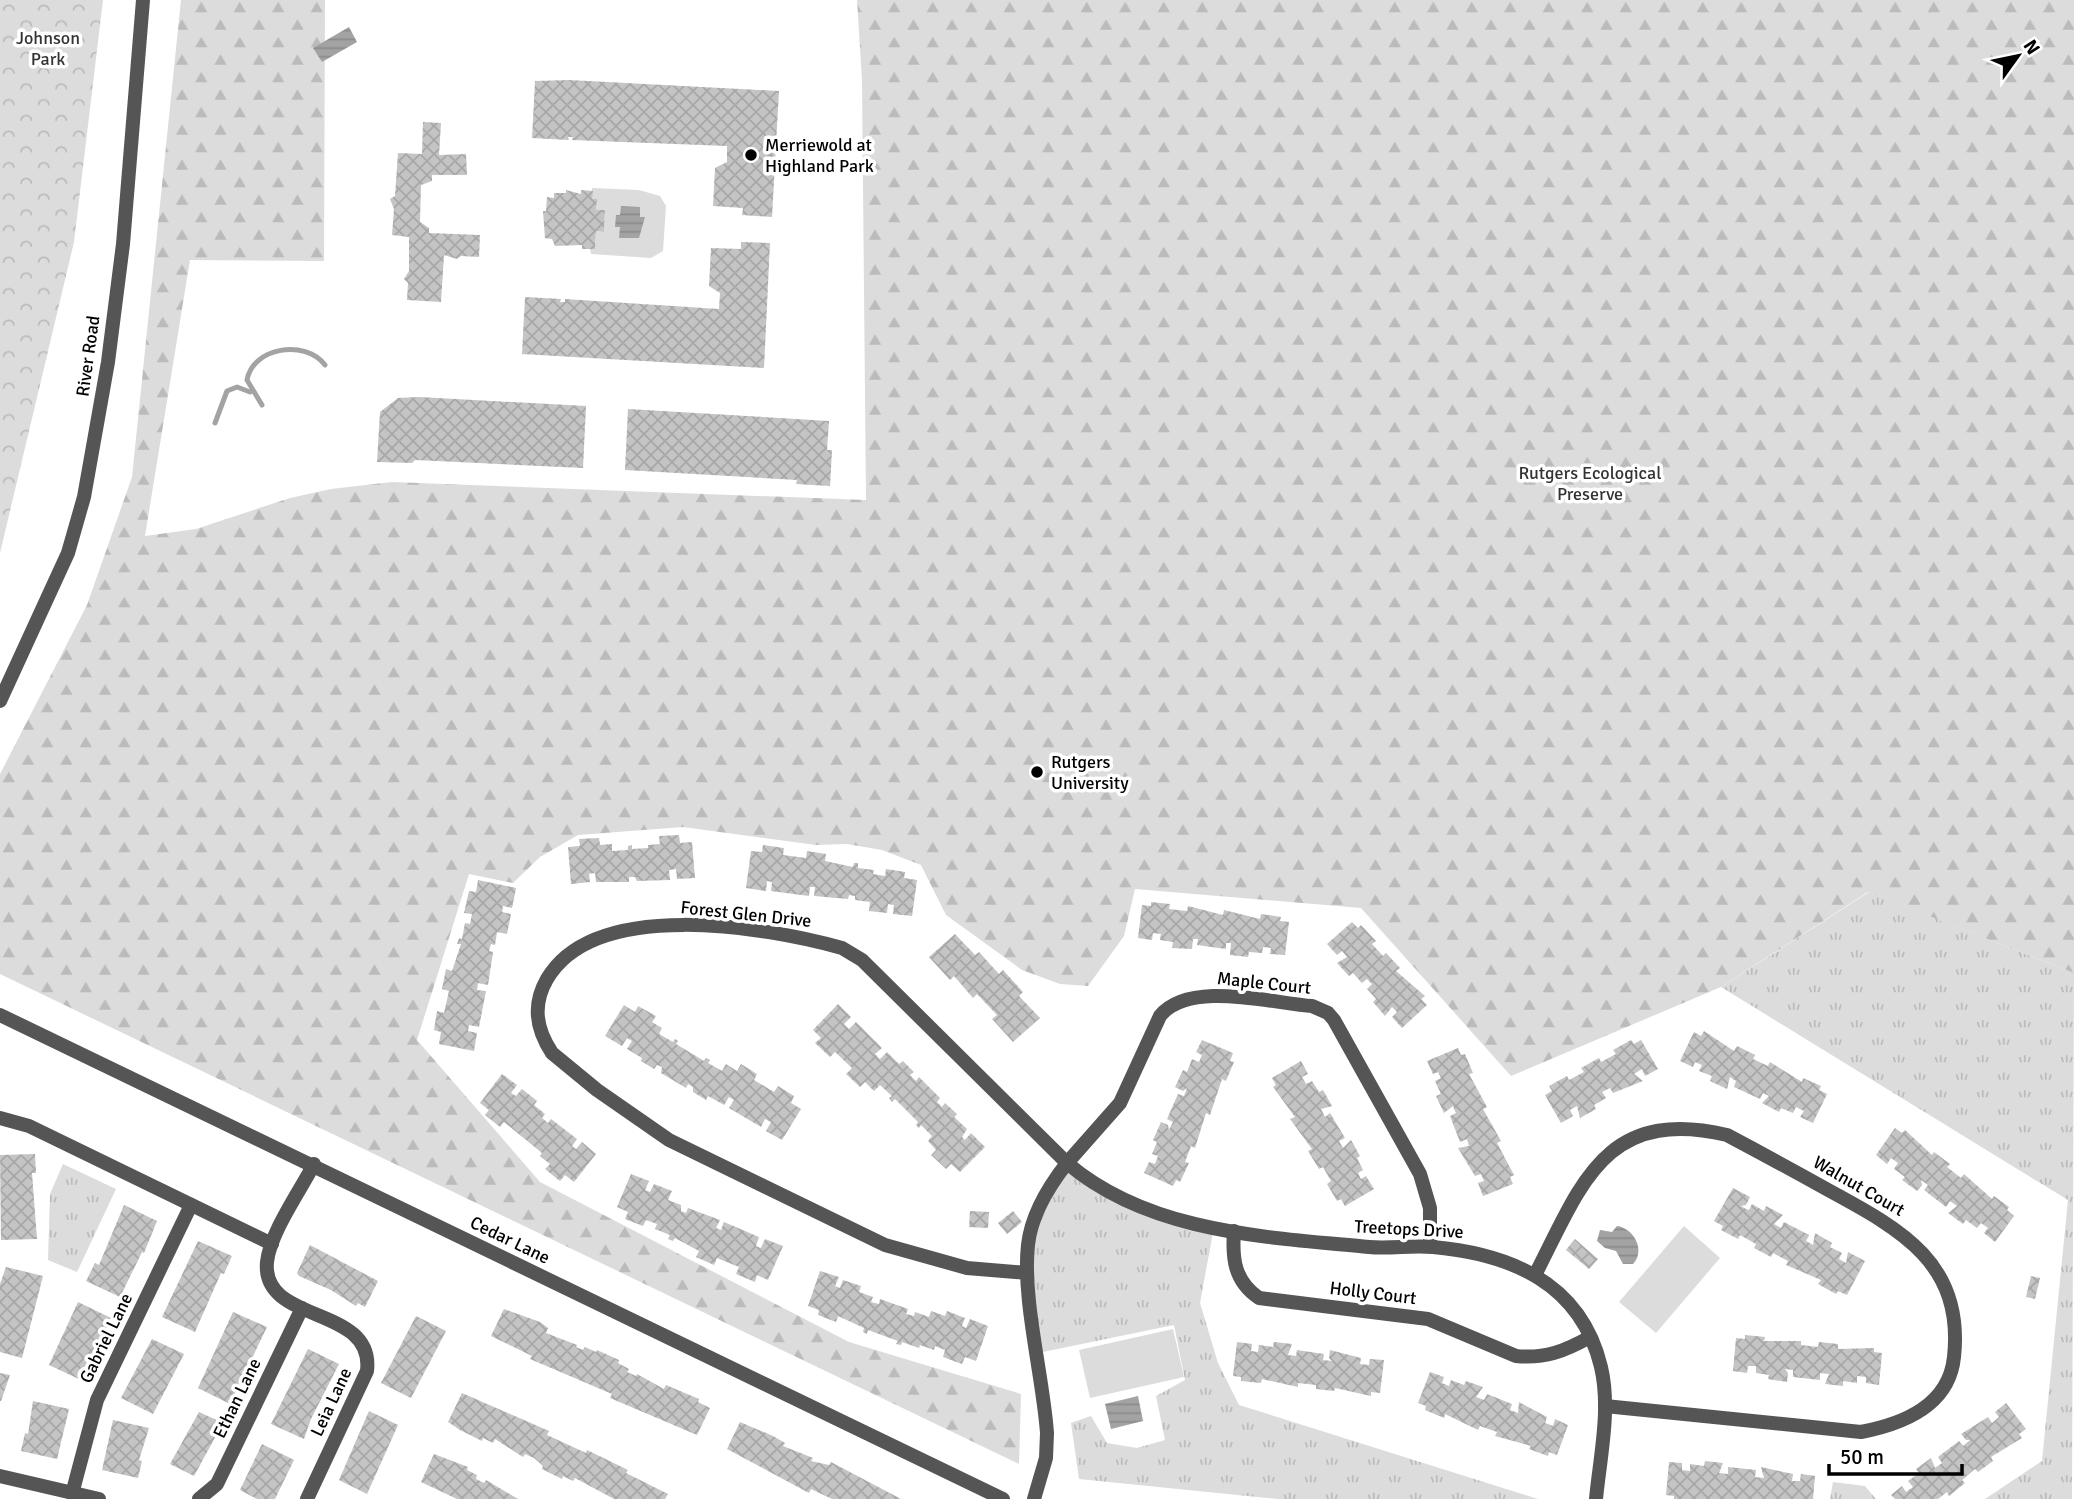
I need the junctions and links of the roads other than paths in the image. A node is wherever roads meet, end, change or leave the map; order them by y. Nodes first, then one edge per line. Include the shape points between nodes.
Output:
1 (143, 0) edge
2 (0, 701) edge
3 (0, 1015) edge
4 (0, 1118) edge
5 (1067, 1163) junction
6 (314, 1164) junction
7 (191, 1205) junction
8 (1234, 1231) junction
9 (272, 1244) junction
10 (1430, 1247) junction
11 (1027, 1273) junction
12 (1535, 1275) junction
13 (302, 1308) junction
14 (1590, 1337) junction
15 (1605, 1406) junction
16 (0, 1476) edge
17 (72, 1494) junction
18 (99, 1499) edge
19 (199, 1499) edge
20 (307, 1499) edge
21 (1003, 1499) edge
22 (1034, 1499) edge
23 (1596, 1499) edge

1 - 2 street, River Road via 123,244 84,497 68,553
3 - 6 street, Cedar Lane
4 - 7 street via 29,1126
5 - 8 street, Forest Glen Drive via 1090,1183 1139,1209
5 - 10 street, Maple Court via 1120,1103 1168,1006 1200,995 1312,1006 1334,1020 1420,1174 1430,1208
5 - 11 street via 1036,1218 1028,1243
5 - 11 street, Forest Glen Drive via 862,960 842,948 699,925 650,926 611,933 577,948 553,969 544,984 537,1015 552,1053 661,1135 884,1245 967,1268
6 - 9 street, Leia Lane
6 - 21 street, Cedar Lane
7 - 9 street
7 - 17 street, Gabriel Lane via 97,1400
8 - 10 street, Treetops Drive via 1372,1248
8 - 14 street, Holly Court via 1233,1252 1240,1279 1259,1297 1428,1319 1516,1356 1532,1358 1562,1351
9 - 13 street, Leia Lane via 268,1277 284,1298
10 - 12 street, Treetops Drive via 1494,1257
11 - 22 street via 1047,1433 1046,1458
12 - 14 street, Treetops Drive via 1564,1298
12 - 15 street, Walnut Court via 1584,1180 1612,1150 1658,1132 1704,1129 1727,1135 1893,1225 1930,1261 1950,1300 1955,1339 1947,1381 1936,1398 1902,1422 1861,1432
13 - 19 street, Ethan Lane via 216,1484
13 - 20 street, Leia Lane via 355,1333 369,1360
14 - 15 street via 1601,1369
15 - 23 street
16 - 17 street
17 - 18 street

